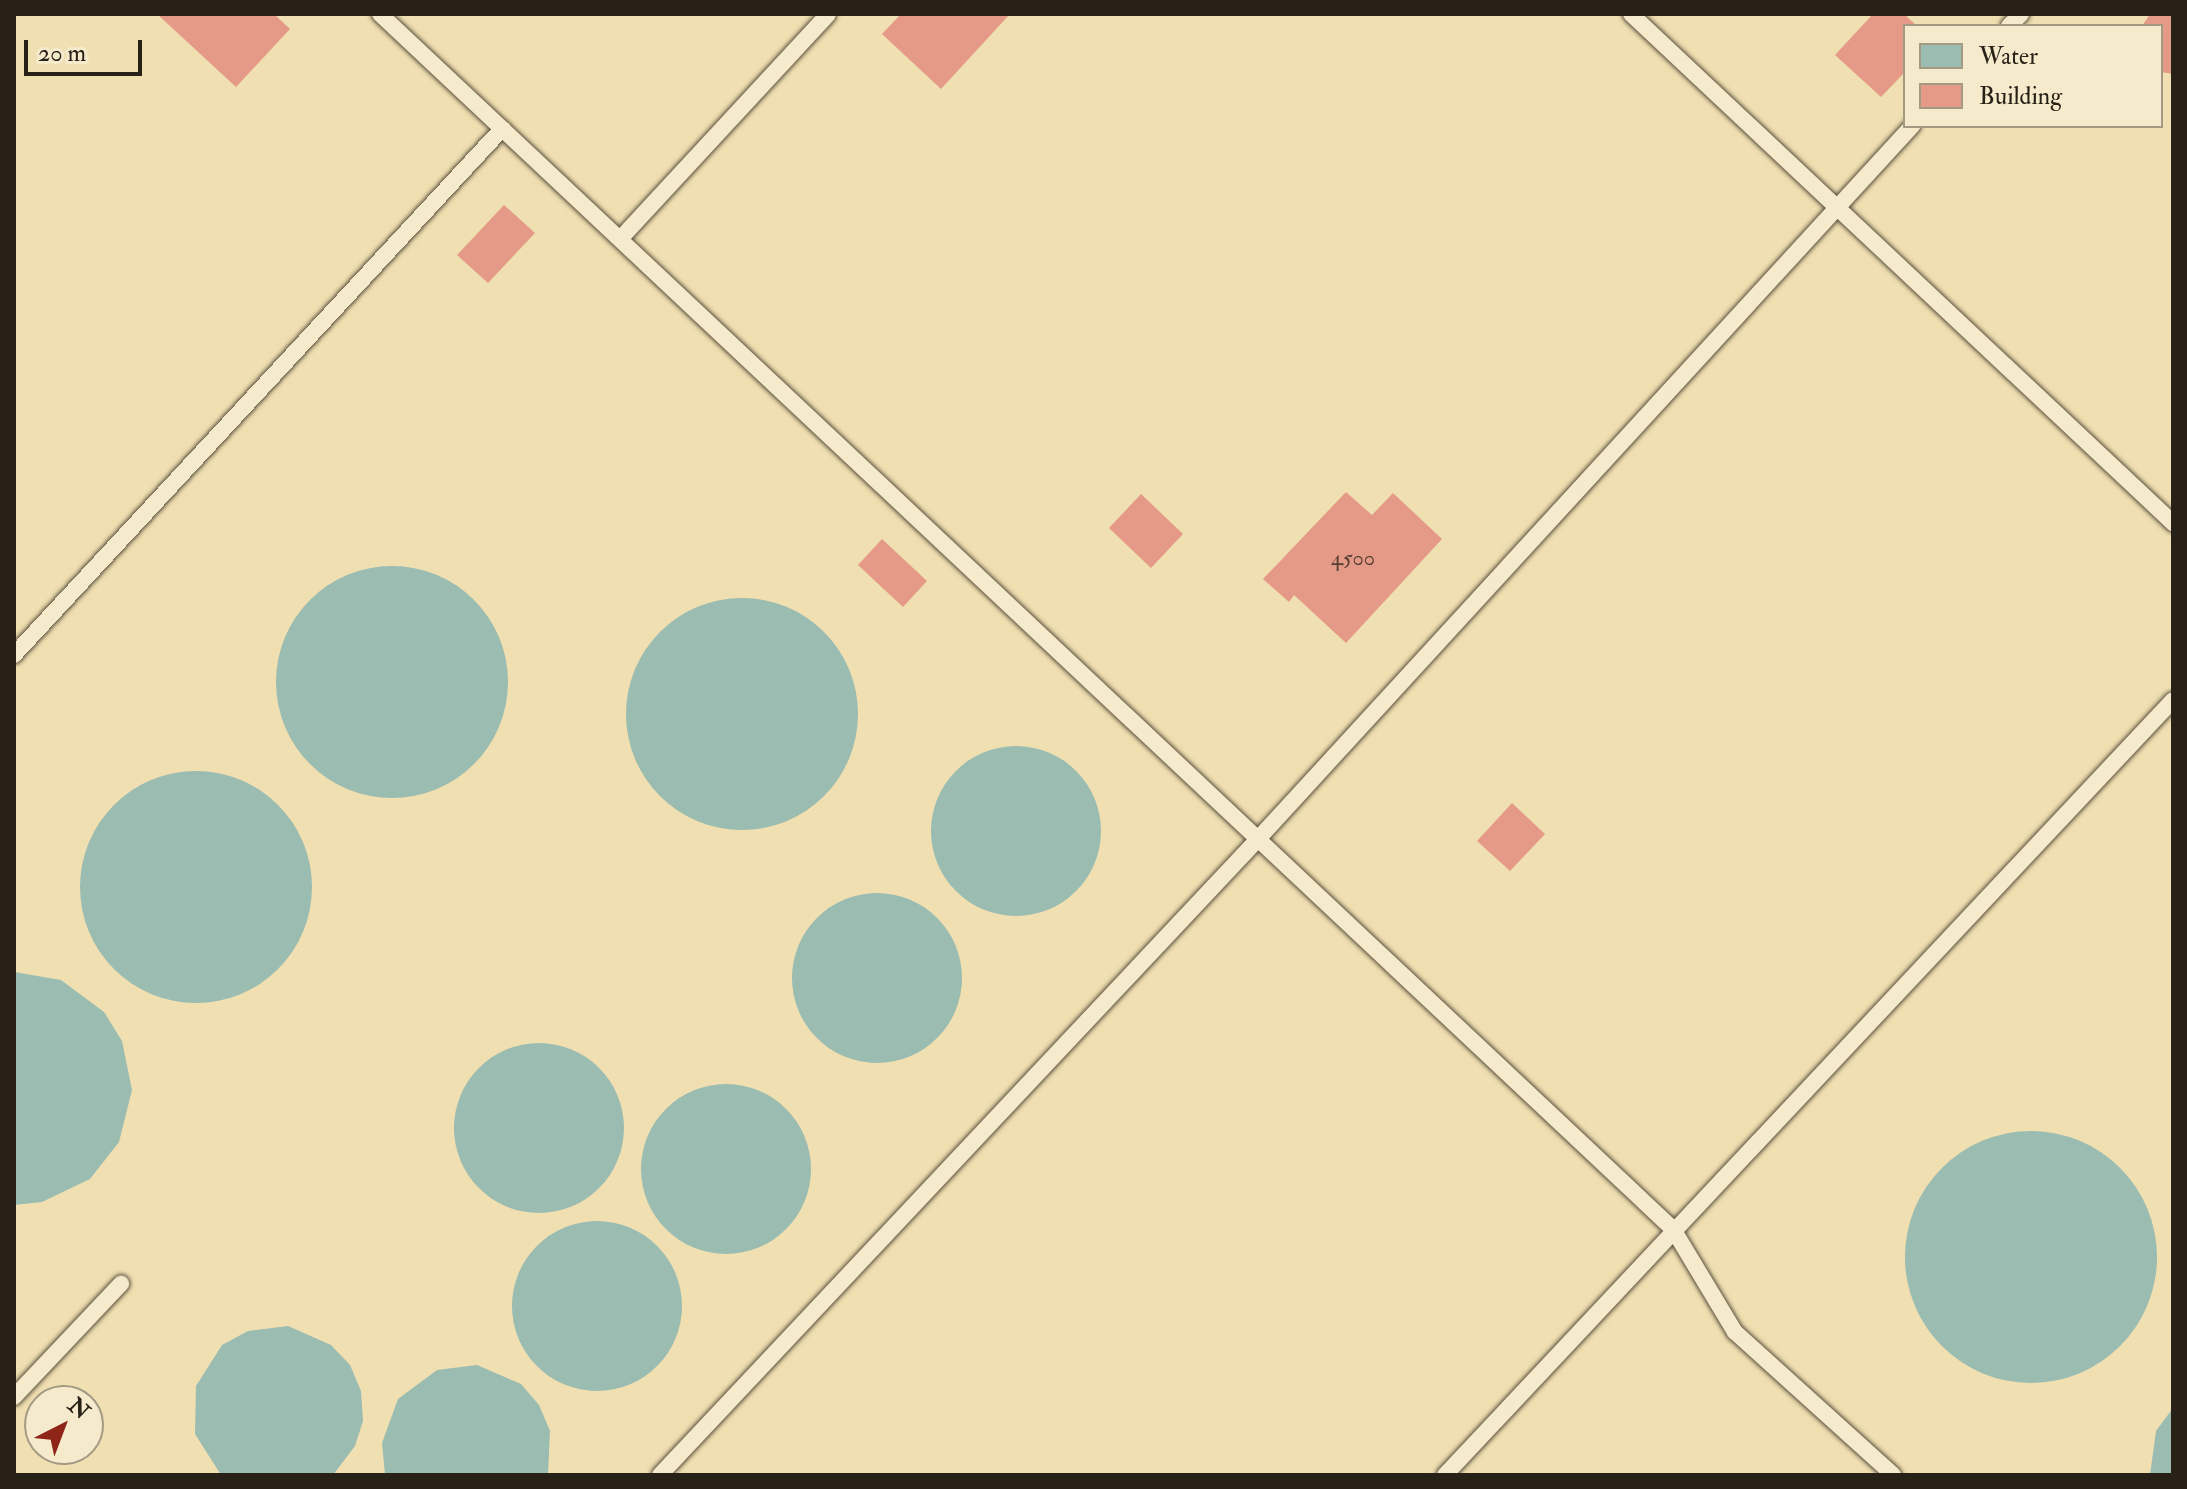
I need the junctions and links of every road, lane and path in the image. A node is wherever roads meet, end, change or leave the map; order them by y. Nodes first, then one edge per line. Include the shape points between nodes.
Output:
1 (380, 14) edge
2 (828, 14) edge
3 (1631, 14) edge
4 (1910, 128) edge
5 (502, 129) junction
6 (1835, 205) junction
7 (620, 239) junction
8 (2173, 523) edge
9 (14, 655) edge
10 (2173, 700) edge
11 (1258, 839) junction
12 (1673, 1229) junction
13 (121, 1284) dead end
14 (14, 1397) edge
15 (660, 1475) edge
16 (1445, 1475) edge
17 (1893, 1475) edge

1 - 5 lane
2 - 7 lane
3 - 6 lane
4 - 6 lane
5 - 7 lane
5 - 9 lane
6 - 8 lane
6 - 11 lane
7 - 11 lane
10 - 12 lane
11 - 12 lane
11 - 15 lane
12 - 16 lane
12 - 17 lane via 1735,1332
13 - 14 lane

